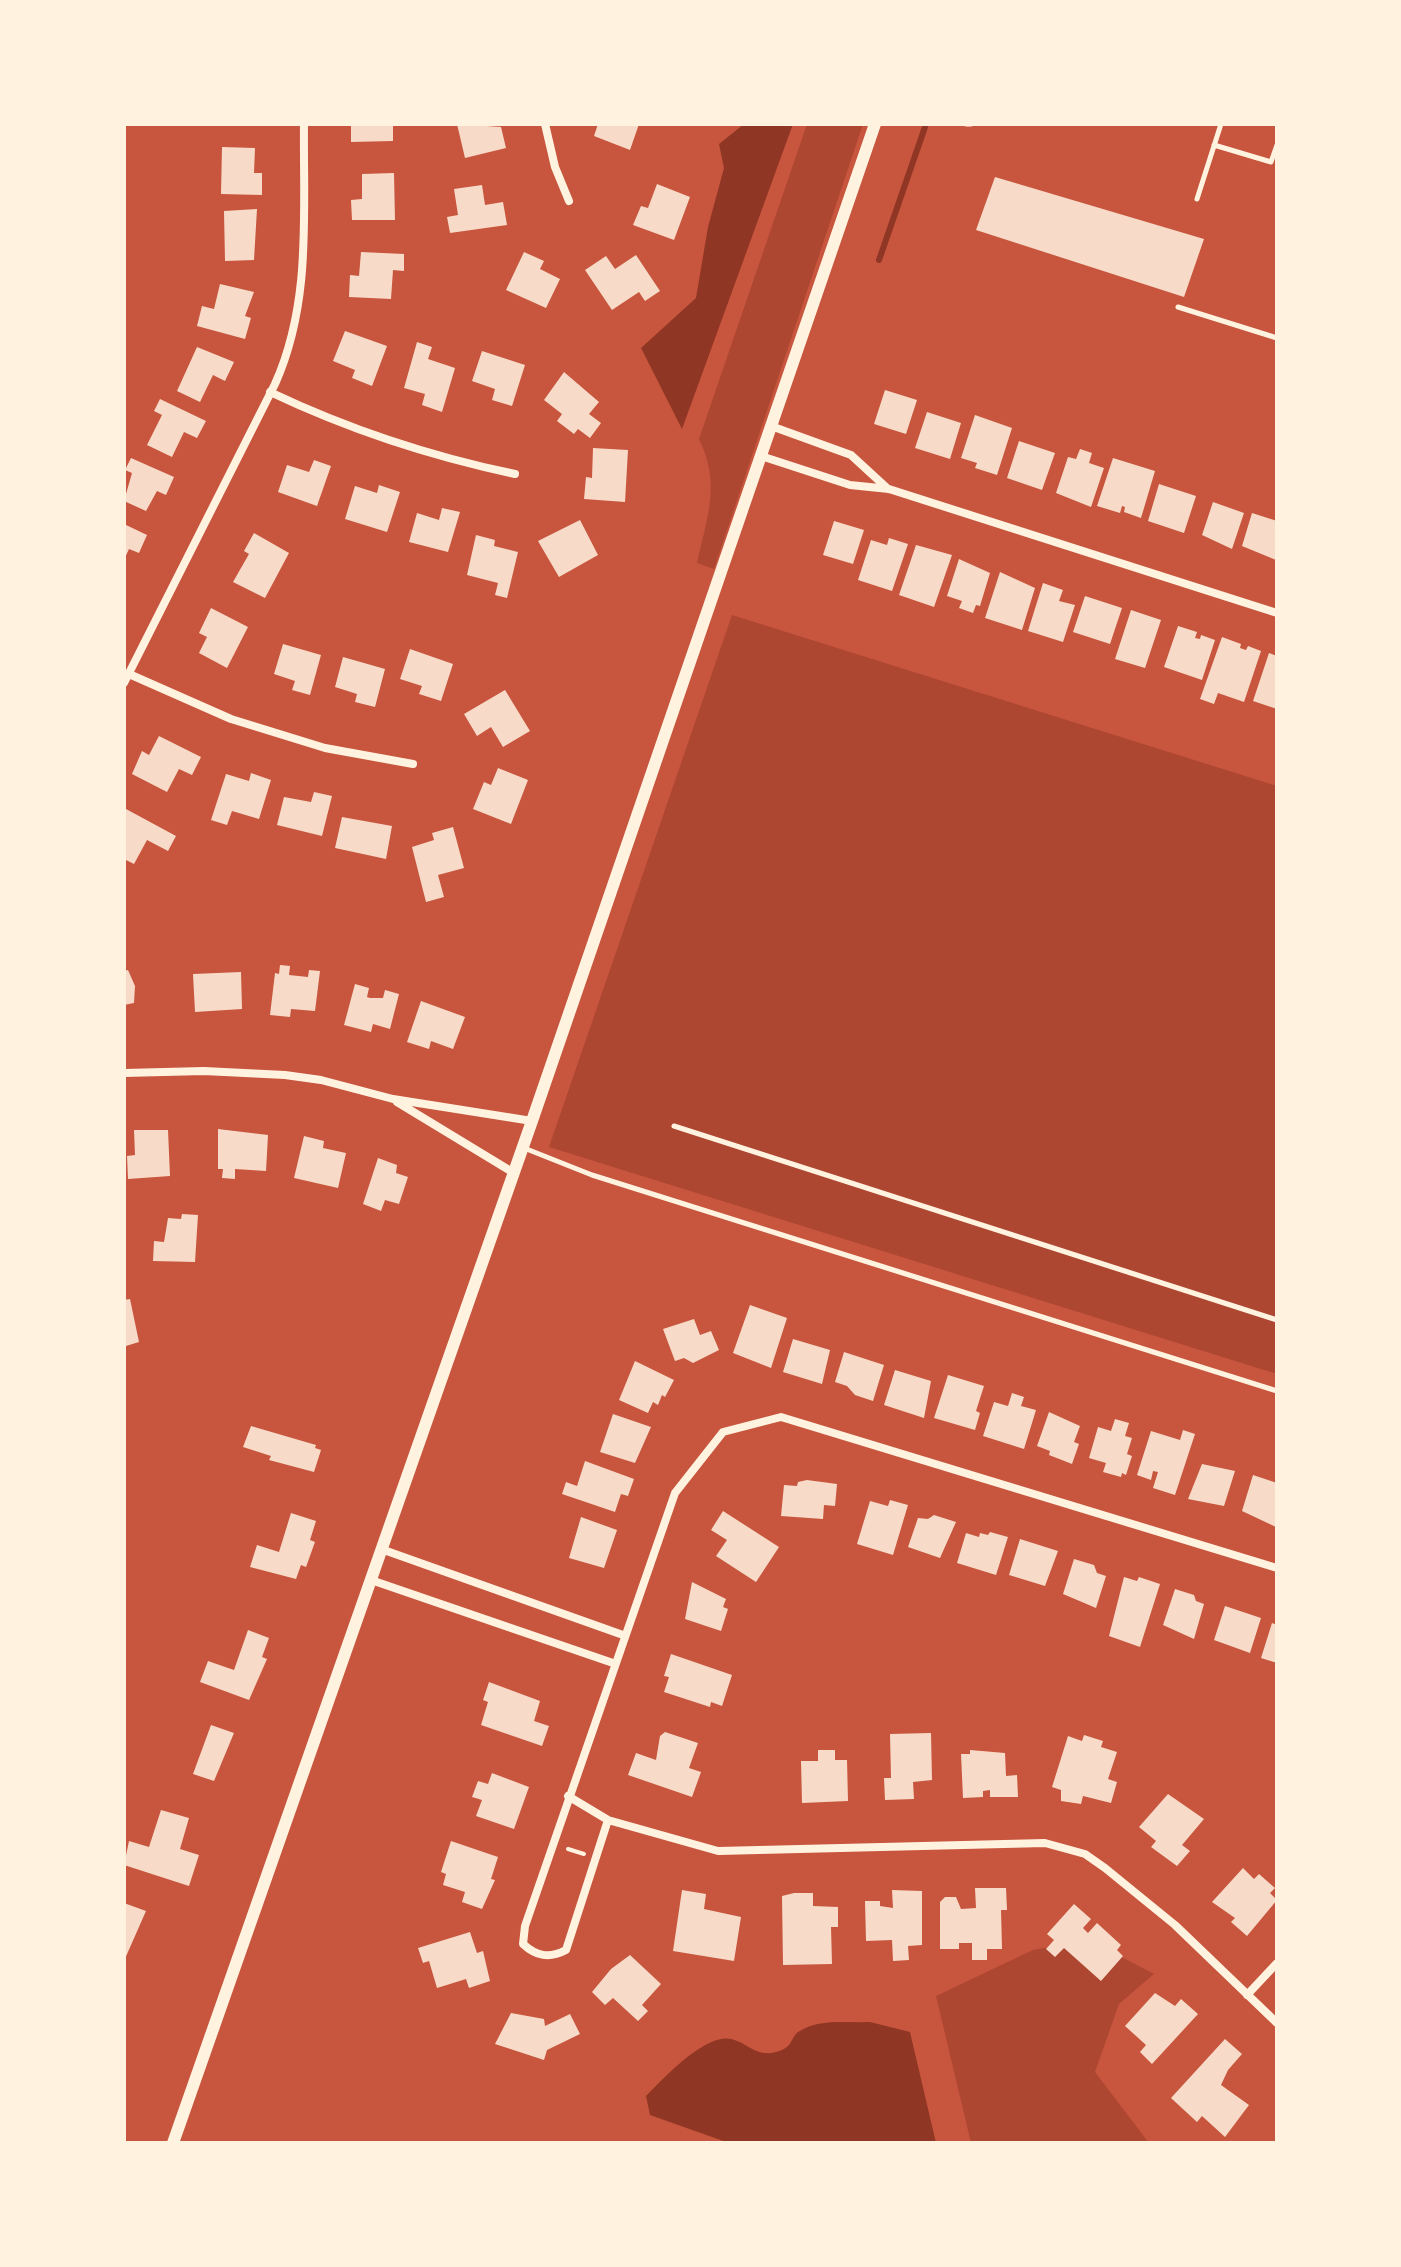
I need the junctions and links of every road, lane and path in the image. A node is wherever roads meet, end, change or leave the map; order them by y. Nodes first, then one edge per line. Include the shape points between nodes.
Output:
1 (304, 124) edge
2 (545, 124) edge
3 (875, 124) edge
4 (1221, 124) edge
5 (1214, 145) junction
6 (1277, 145) edge
7 (1274, 163) edge
8 (1197, 199) dead end
9 (569, 201) dead end
10 (1178, 307) dead end
11 (1277, 338) edge
12 (270, 392) junction
13 (771, 426) junction
14 (761, 456) junction
15 (515, 474) dead end
16 (889, 489) junction
17 (1277, 613) edge
18 (129, 674) junction
19 (124, 683) edge
20 (413, 764) dead end
21 (124, 1073) edge
22 (393, 1099) junction
23 (532, 1121) junction
24 (674, 1126) dead end
25 (523, 1147) junction
26 (514, 1173) junction
27 (1277, 1320) edge
28 (1277, 1391) edge
29 (381, 1549) junction
30 (1277, 1568) edge
31 (371, 1580) junction
32 (623, 1635) junction
33 (613, 1663) junction
34 (568, 1796) junction
35 (608, 1820) junction
36 (568, 1849) dead end
37 (590, 1856) dead end
38 (1277, 1963) edge
39 (1247, 1995) junction
40 (1277, 2023) edge
41 (173, 2143) edge

1 - 12 street via 301,297 292,339
2 - 9 street
3 - 13 street
4 - 5 lane
5 - 7 lane
5 - 8 lane
6 - 7 lane
10 - 11 lane
12 - 15 street via 333,422 421,452
12 - 18 street
13 - 14 street
13 - 16 street via 851,455
14 - 16 street via 850,485
14 - 23 street
16 - 17 street
18 - 19 street
18 - 20 street via 231,719 325,748
21 - 22 street via 285,1075
22 - 23 street
22 - 26 street
23 - 25 street
24 - 27 lane
25 - 26 street
25 - 28 lane via 592,1175
26 - 29 street
29 - 31 street
29 - 32 street
30 - 32 street via 781,1417 723,1432 675,1493
31 - 33 street
31 - 41 street
32 - 33 street
33 - 34 street
34 - 35 street
34 - 35 street via 525,1926 523,1944 533,1953 545,1956 566,1950
35 - 39 street via 718,1851 1045,1843 1085,1854 1105,1868 1175,1925
36 - 37 path
38 - 39 street
39 - 40 street

